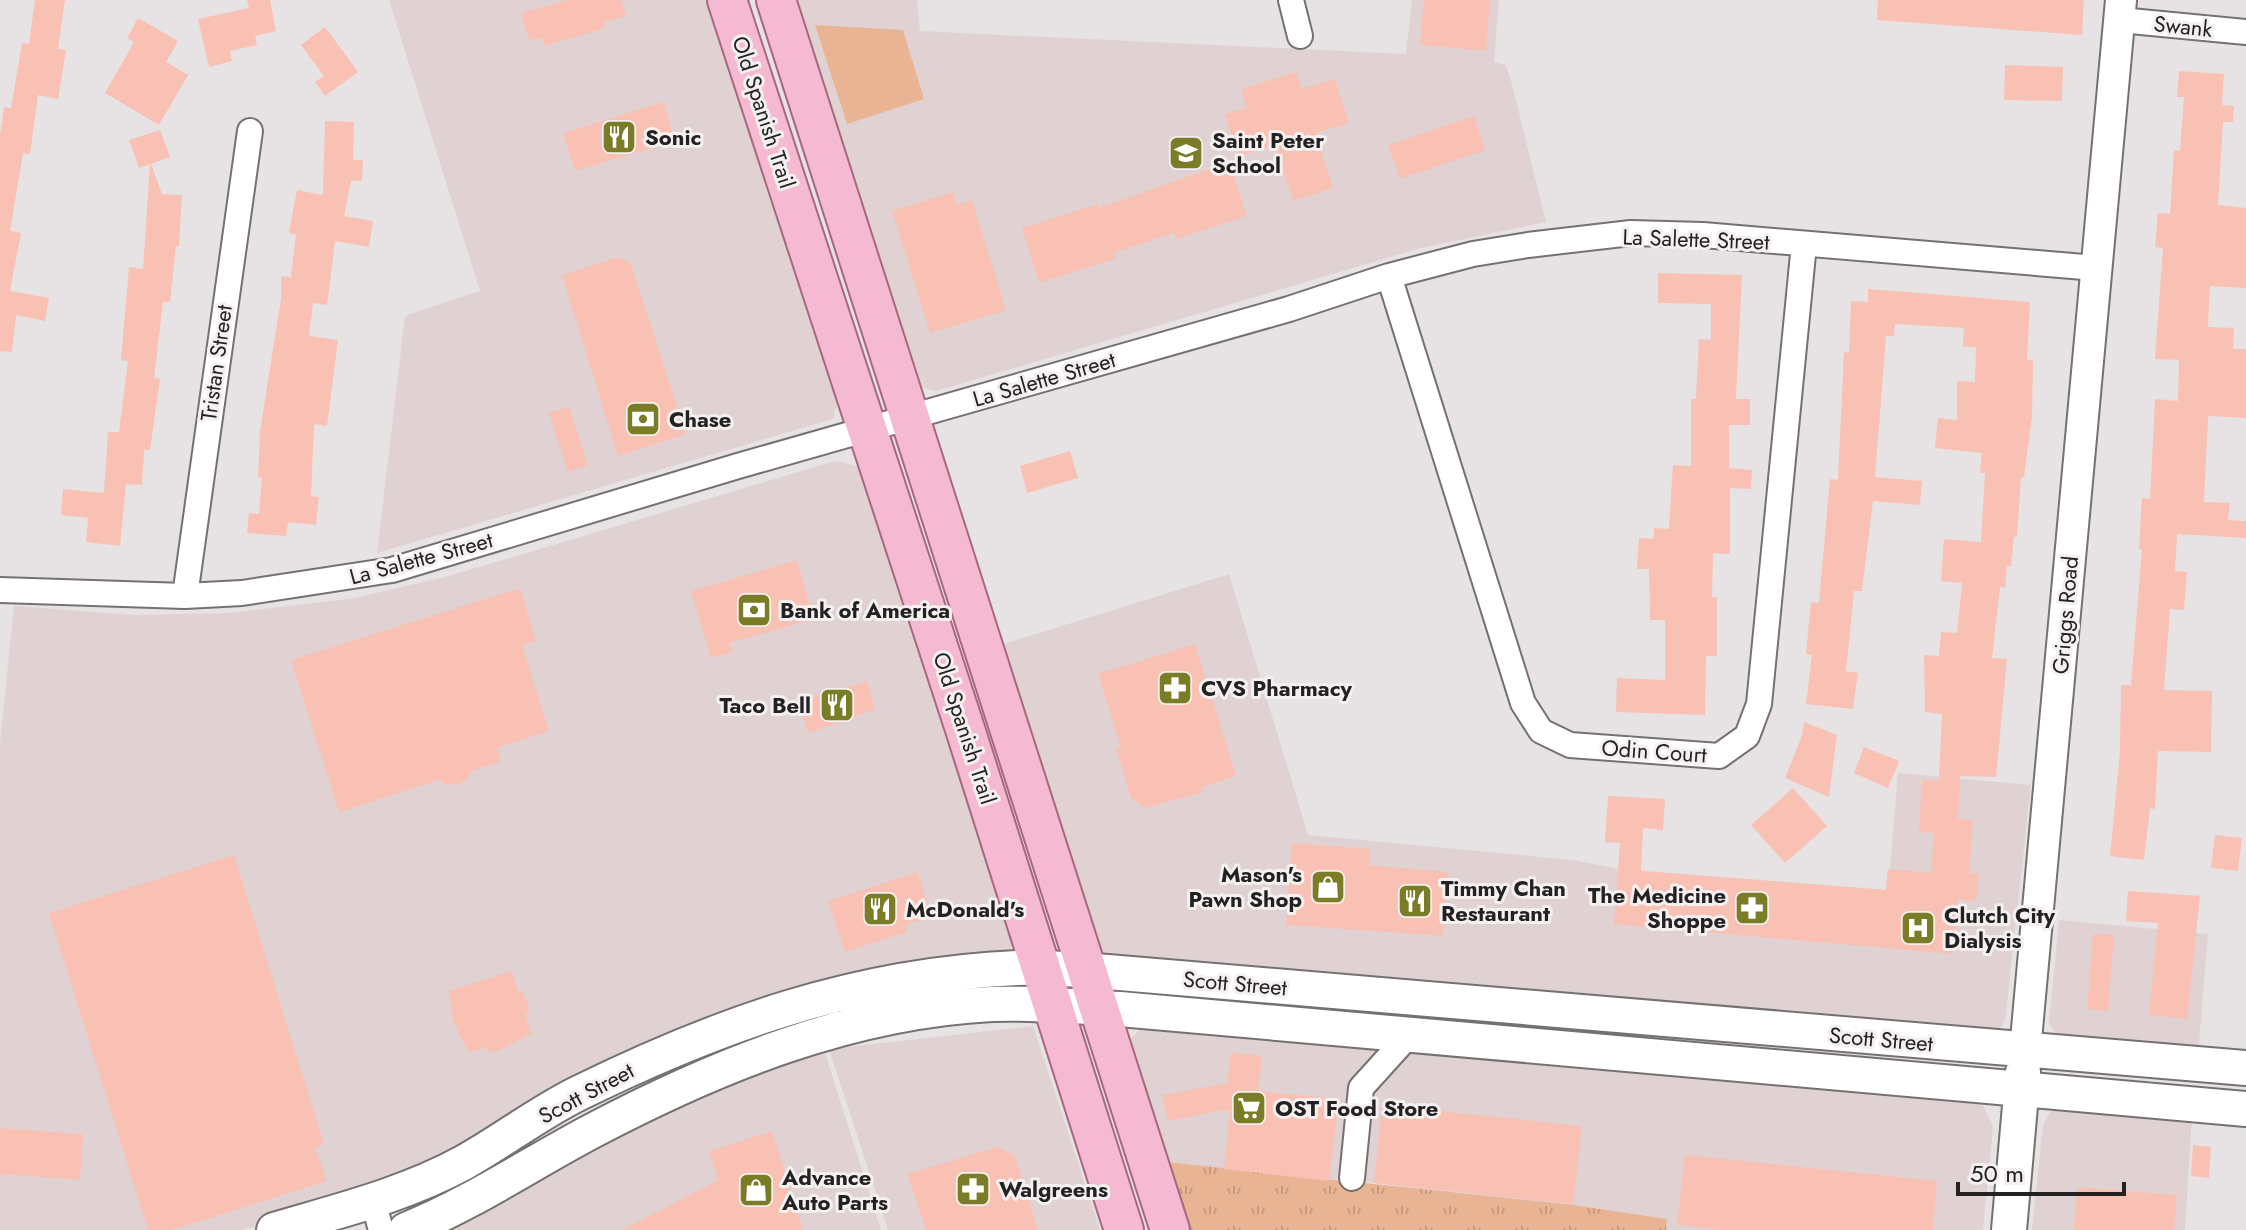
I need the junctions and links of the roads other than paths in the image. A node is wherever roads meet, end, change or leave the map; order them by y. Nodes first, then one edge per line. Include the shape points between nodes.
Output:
1 (727, 0) edge
2 (776, 0) edge
3 (1291, 0) edge
4 (2120, 10) edge
5 (2246, 32) edge
6 (1300, 36) dead end
7 (794, 54) junction
8 (749, 66) junction
9 (250, 131) dead end
10 (1804, 244) junction
11 (2096, 268) junction
12 (1389, 276) junction
13 (911, 417) junction
14 (867, 430) junction
15 (0, 590) edge
16 (185, 596) junction
17 (1005, 711) junction
18 (965, 729) junction
19 (1042, 969) junction
20 (1089, 971) junction
21 (1411, 999) junction
22 (1054, 1005) junction
23 (1100, 1008) junction
24 (1409, 1035) junction
25 (2025, 1051) junction
26 (652, 1058) junction
27 (2246, 1068) edge
28 (677, 1088) junction
29 (2021, 1092) junction
30 (2246, 1109) edge
31 (1352, 1178) dead end
32 (377, 1215) edge
33 (274, 1230) edge
34 (406, 1230) edge
35 (1124, 1230) edge
36 (1170, 1230) edge
37 (2009, 1230) edge

1 - 8 main road, Old Spanish Trail
2 - 7 main road, Old Spanish Trail
3 - 6 street
4 - 5 street, Swank
4 - 11 street, Griggs Road
7 - 8 main road
7 - 13 main road, Old Spanish Trail
8 - 14 main road, Old Spanish Trail
9 - 16 street, Tristan Street
10 - 11 street, La Salette Street
10 - 12 street, La Salette Street via 1631,233 1473,254
10 - 12 street, Odin Court via 1759,704 1747,736 1719,756 1570,745 1541,731 1523,703
11 - 25 street, Griggs Road
12 - 13 street, La Salette Street
13 - 14 street, La Salette Street
13 - 17 main road, Old Spanish Trail
14 - 16 street, La Salette Street via 392,570 323,583
14 - 18 main road, Old Spanish Trail
15 - 16 street, La Salette Street
17 - 18 main road
17 - 20 main road, Old Spanish Trail
18 - 19 main road, Old Spanish Trail
19 - 20 main road, Scott Street
19 - 22 main road, Old Spanish Trail
19 - 26 main road, Scott Street via 925,976 856,989 774,1010
20 - 21 main road, Scott Street
20 - 23 main road, Old Spanish Trail
21 - 24 main road
21 - 25 main road, Scott Street
22 - 23 main road, Scott Street
22 - 28 main road, Scott Street via 991,1004 876,1020 789,1044
22 - 35 main road, Old Spanish Trail
23 - 24 main road, Scott Street
23 - 36 main road, Old Spanish Trail
24 - 29 main road, Scott Street
24 - 31 street via 1361,1088
25 - 27 main road, Scott Street
25 - 29 main road, Griggs Road
26 - 28 main road
26 - 32 main road, Scott Street via 572,1096
28 - 34 main road, Scott Street via 473,1201
29 - 30 main road, Scott Street
29 - 37 main road, Griggs Road
32 - 33 main road, Scott Street

